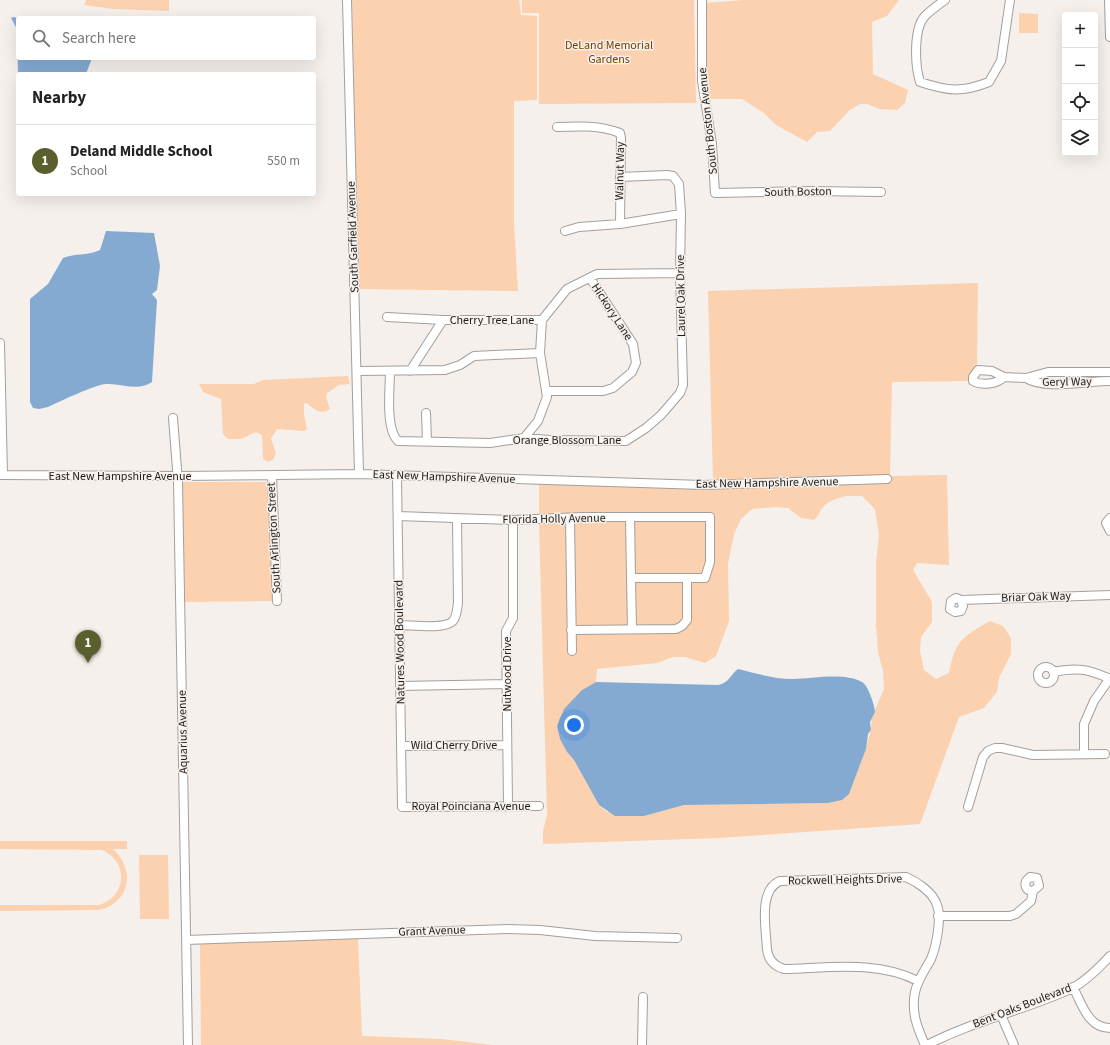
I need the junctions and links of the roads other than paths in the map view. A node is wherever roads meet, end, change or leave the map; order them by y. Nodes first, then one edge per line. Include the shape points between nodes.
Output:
1 (347, 0) edge
2 (702, 0) edge
3 (945, 0) edge
4 (1010, 0) edge
5 (1109, 0) edge
6 (1110, 38) edge
7 (557, 127) dead end
8 (620, 177) junction
9 (881, 192) dead end
10 (714, 193) joint
11 (681, 214) junction
12 (620, 224) junction
13 (565, 230) dead end
14 (680, 274) junction
15 (590, 278) junction
16 (386, 317) dead end
17 (443, 320) junction
18 (542, 320) junction
19 (0, 343) edge
20 (540, 353) junction
21 (358, 371) junction
22 (390, 371) junction
23 (410, 371) junction
24 (1072, 371) junction
25 (1110, 372) edge
26 (1004, 377) dead end
27 (1026, 378) junction
28 (1110, 381) edge
29 (1072, 382) junction
30 (546, 391) junction
31 (426, 413) dead end
32 (661, 416) joint
33 (173, 418) dead end
34 (524, 438) junction
35 (427, 441) junction
36 (359, 474) junction
37 (1, 475) edge
38 (178, 476) junction
39 (272, 476) junction
40 (397, 476) junction
41 (887, 480) dead end
42 (398, 516) junction
43 (570, 518) junction
44 (630, 518) junction
45 (1110, 518) edge
46 (457, 519) junction
47 (513, 520) junction
48 (1110, 531) edge
49 (632, 578) junction
50 (687, 578) junction
51 (1110, 595) edge
52 (962, 600) dead end
53 (277, 601) dead end
54 (400, 625) junction
55 (632, 629) junction
56 (571, 630) junction
57 (572, 651) dead end
58 (1053, 672) dead end
59 (1110, 679) edge
60 (507, 684) junction
61 (400, 686) junction
62 (508, 745) junction
63 (401, 746) junction
64 (1084, 754) junction
65 (1108, 755) edge
66 (508, 806) junction
67 (539, 806) dead end
68 (402, 807) joint
69 (968, 807) dead end
70 (1033, 891) dead end
71 (938, 916) junction
72 (677, 938) dead end
73 (186, 940) junction
74 (1110, 956) edge
75 (918, 981) junction
76 (1073, 987) junction
77 (643, 998) dead end
78 (1001, 1015) junction
79 (1110, 1028) edge
80 (188, 1045) edge
81 (642, 1045) edge
82 (926, 1045) edge
83 (1014, 1045) edge

1 - 21 street, South Garfield Avenue
2 - 10 street, South Boston Avenue via 702,81 712,144
3 - 4 street via 924,17 920,26 917,71 920,82 942,89 969,90 989,82 1001,61
5 - 6 street
7 - 8 street, Walnut Way via 583,126 610,129 620,133
8 - 11 street, Laurel Oak Drive via 673,176 679,184
8 - 12 street, Walnut Way
9 - 10 street, South Boston
11 - 12 street
11 - 14 street, Laurel Oak Drive
12 - 13 street
14 - 15 street, Cherry Tree Lane via 597,274
14 - 32 street, Laurel Oak Drive via 683,385 680,393
15 - 18 street, Cherry Tree Lane via 567,289
15 - 30 street, Hickory Lane via 633,344 636,363 632,372 613,388 603,391
16 - 17 street
17 - 18 street, Cherry Tree Lane
17 - 23 street, Cherry Tree Lane
18 - 20 street
19 - 37 street
20 - 23 street via 474,356 460,365 445,370
20 - 30 street
21 - 22 street
21 - 36 street, South Garfield Avenue
22 - 23 street
22 - 35 street, Orange Blossom Lane via 390,427 395,438 398,441
24 - 25 street, Geryl Way
24 - 27 street, Geryl Way via 1048,372
24 - 29 street
26 - 27 street, Geryl Way
27 - 29 street, Geryl Way via 1033,382 1051,384
28 - 29 street, Geryl Way
30 - 34 street via 545,403 538,421
31 - 35 street
32 - 34 street, Orange Blossom Lane via 626,441
33 - 38 street, Aquarius Avenue
34 - 35 street, Orange Blossom Lane via 490,443
36 - 39 street, East New Hampshire Avenue
36 - 40 street, East New Hampshire Avenue
37 - 38 street, East New Hampshire Avenue
38 - 39 street, East New Hampshire Avenue
38 - 73 street, Aquarius Avenue
39 - 53 street, South Arlington Street
40 - 41 street, East New Hampshire Avenue via 703,485
40 - 42 street, Natures Wood Boulevard
42 - 46 street, Florida Holly Avenue
42 - 54 street, Natures Wood Boulevard
43 - 44 street, Florida Holly Avenue
43 - 47 street, Florida Holly Avenue
43 - 56 street
44 - 49 street
44 - 50 street, Florida Holly Avenue via 710,518 710,562 705,578
45 - 48 street via 1106,523
46 - 47 street, Florida Holly Avenue
46 - 54 street via 456,615 449,624
47 - 60 street, Nutwood Drive via 513,618 506,631
49 - 50 street
49 - 55 street
50 - 55 street via 687,620 682,626 676,629
51 - 52 street, Briar Oak Way
54 - 61 street, Natures Wood Boulevard
55 - 56 street
56 - 57 street
58 - 59 street via 1092,670
59 - 64 street via 1094,701 1084,724
60 - 61 street
60 - 62 street, Nutwood Drive
61 - 63 street, Natures Wood Boulevard
62 - 63 street, Wild Cherry Drive
62 - 66 street, Nutwood Drive
63 - 68 street, Natures Wood Boulevard
64 - 65 street
64 - 69 street via 1033,755 1002,748 988,751 982,756
66 - 67 street, Royal Poinciana Avenue
66 - 68 street, Royal Poinciana Avenue
70 - 71 street via 1031,901 1010,916
71 - 75 street, Rockwell Heights Drive via 937,943
71 - 75 street, Rockwell Heights Drive via 937,905 929,894 919,884 906,877 780,881 770,887 766,900 766,949 777,967 872,968 902,973
72 - 73 street, Grant Avenue via 595,936 508,929
73 - 80 street, Aquarius Avenue
74 - 76 street, Bent Oaks Boulevard via 1096,972
75 - 82 street, Rockwell Heights Drive via 914,1015
76 - 78 street, Bent Oaks Boulevard
76 - 79 street via 1089,1018 1102,1028
77 - 81 street
78 - 82 street, Bent Oaks Boulevard
78 - 83 street

